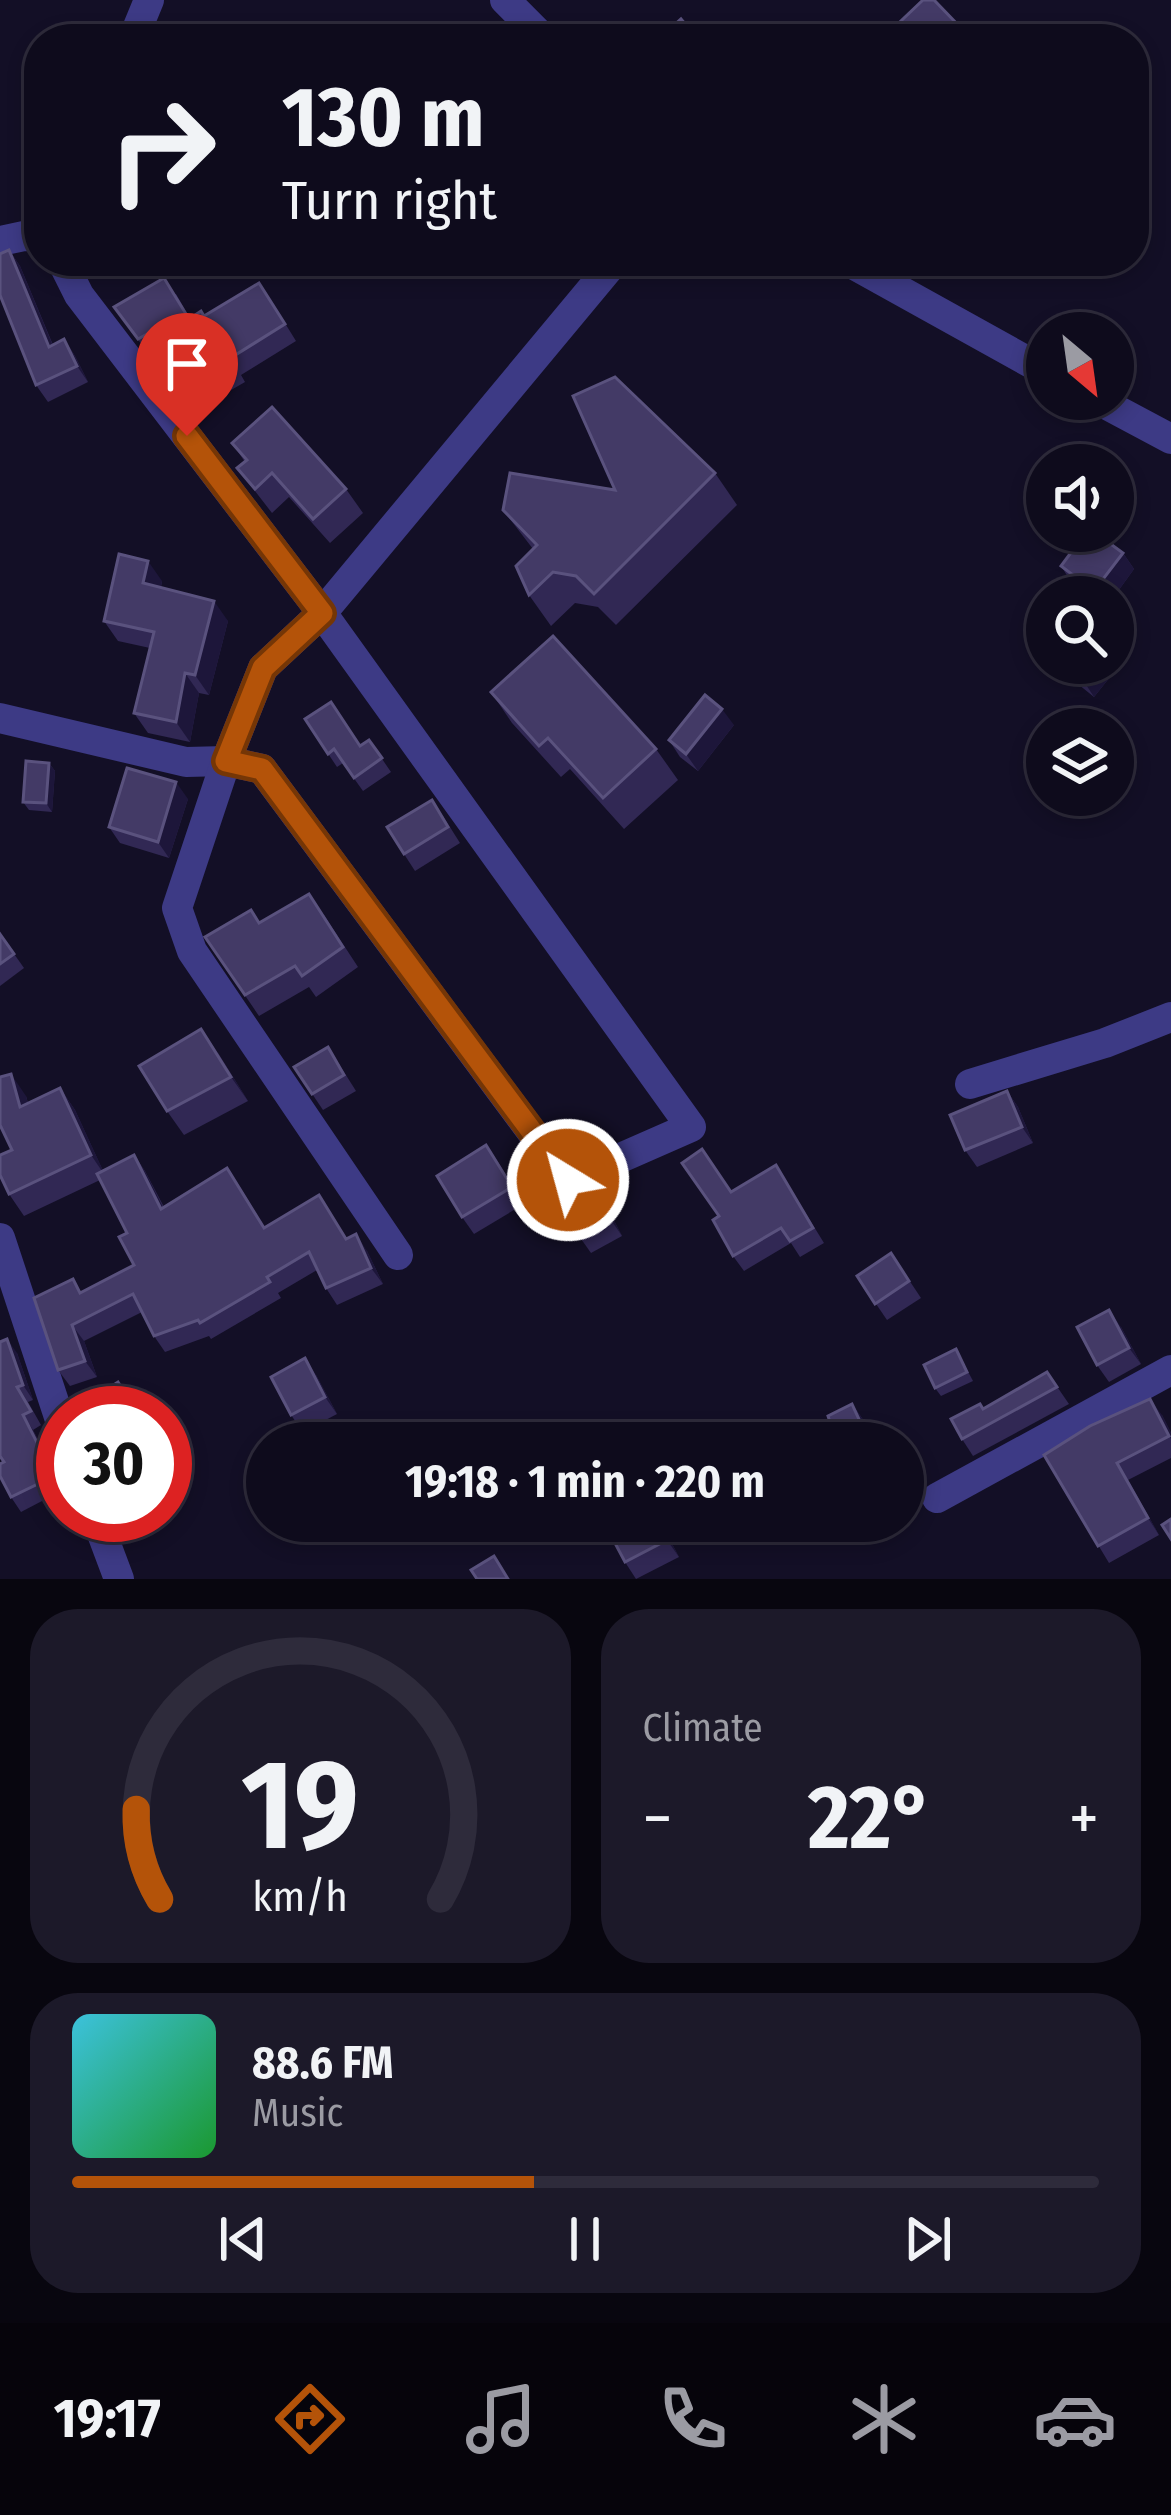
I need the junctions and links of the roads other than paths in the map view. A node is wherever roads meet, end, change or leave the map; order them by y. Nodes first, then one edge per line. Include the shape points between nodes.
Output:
1 (505, 0) edge
2 (529, 24) edge
3 (70, 276) edge
4 (603, 276) edge
5 (874, 276) edge
6 (1026, 360) edge
7 (1134, 419) edge
8 (1171, 439) edge
9 (322, 613) junction
10 (0, 718) edge
11 (226, 761) junction
12 (1171, 1017) edge
13 (970, 1084) dead end
14 (0, 1238) edge
15 (398, 1255) dead end
16 (1171, 1370) edge
17 (49, 1386) edge
18 (937, 1498) dead end
19 (105, 1542) edge
20 (119, 1579) edge

1 - 2 street
3 - 9 street
4 - 9 street
5 - 6 street
7 - 8 street
9 - 11 street via 263,668
9 - 11 street via 691,1127 568,1180 262,769
10 - 11 street via 186,763
11 - 15 street via 177,908 184,929
12 - 13 street
14 - 17 street
16 - 18 street
19 - 20 street

